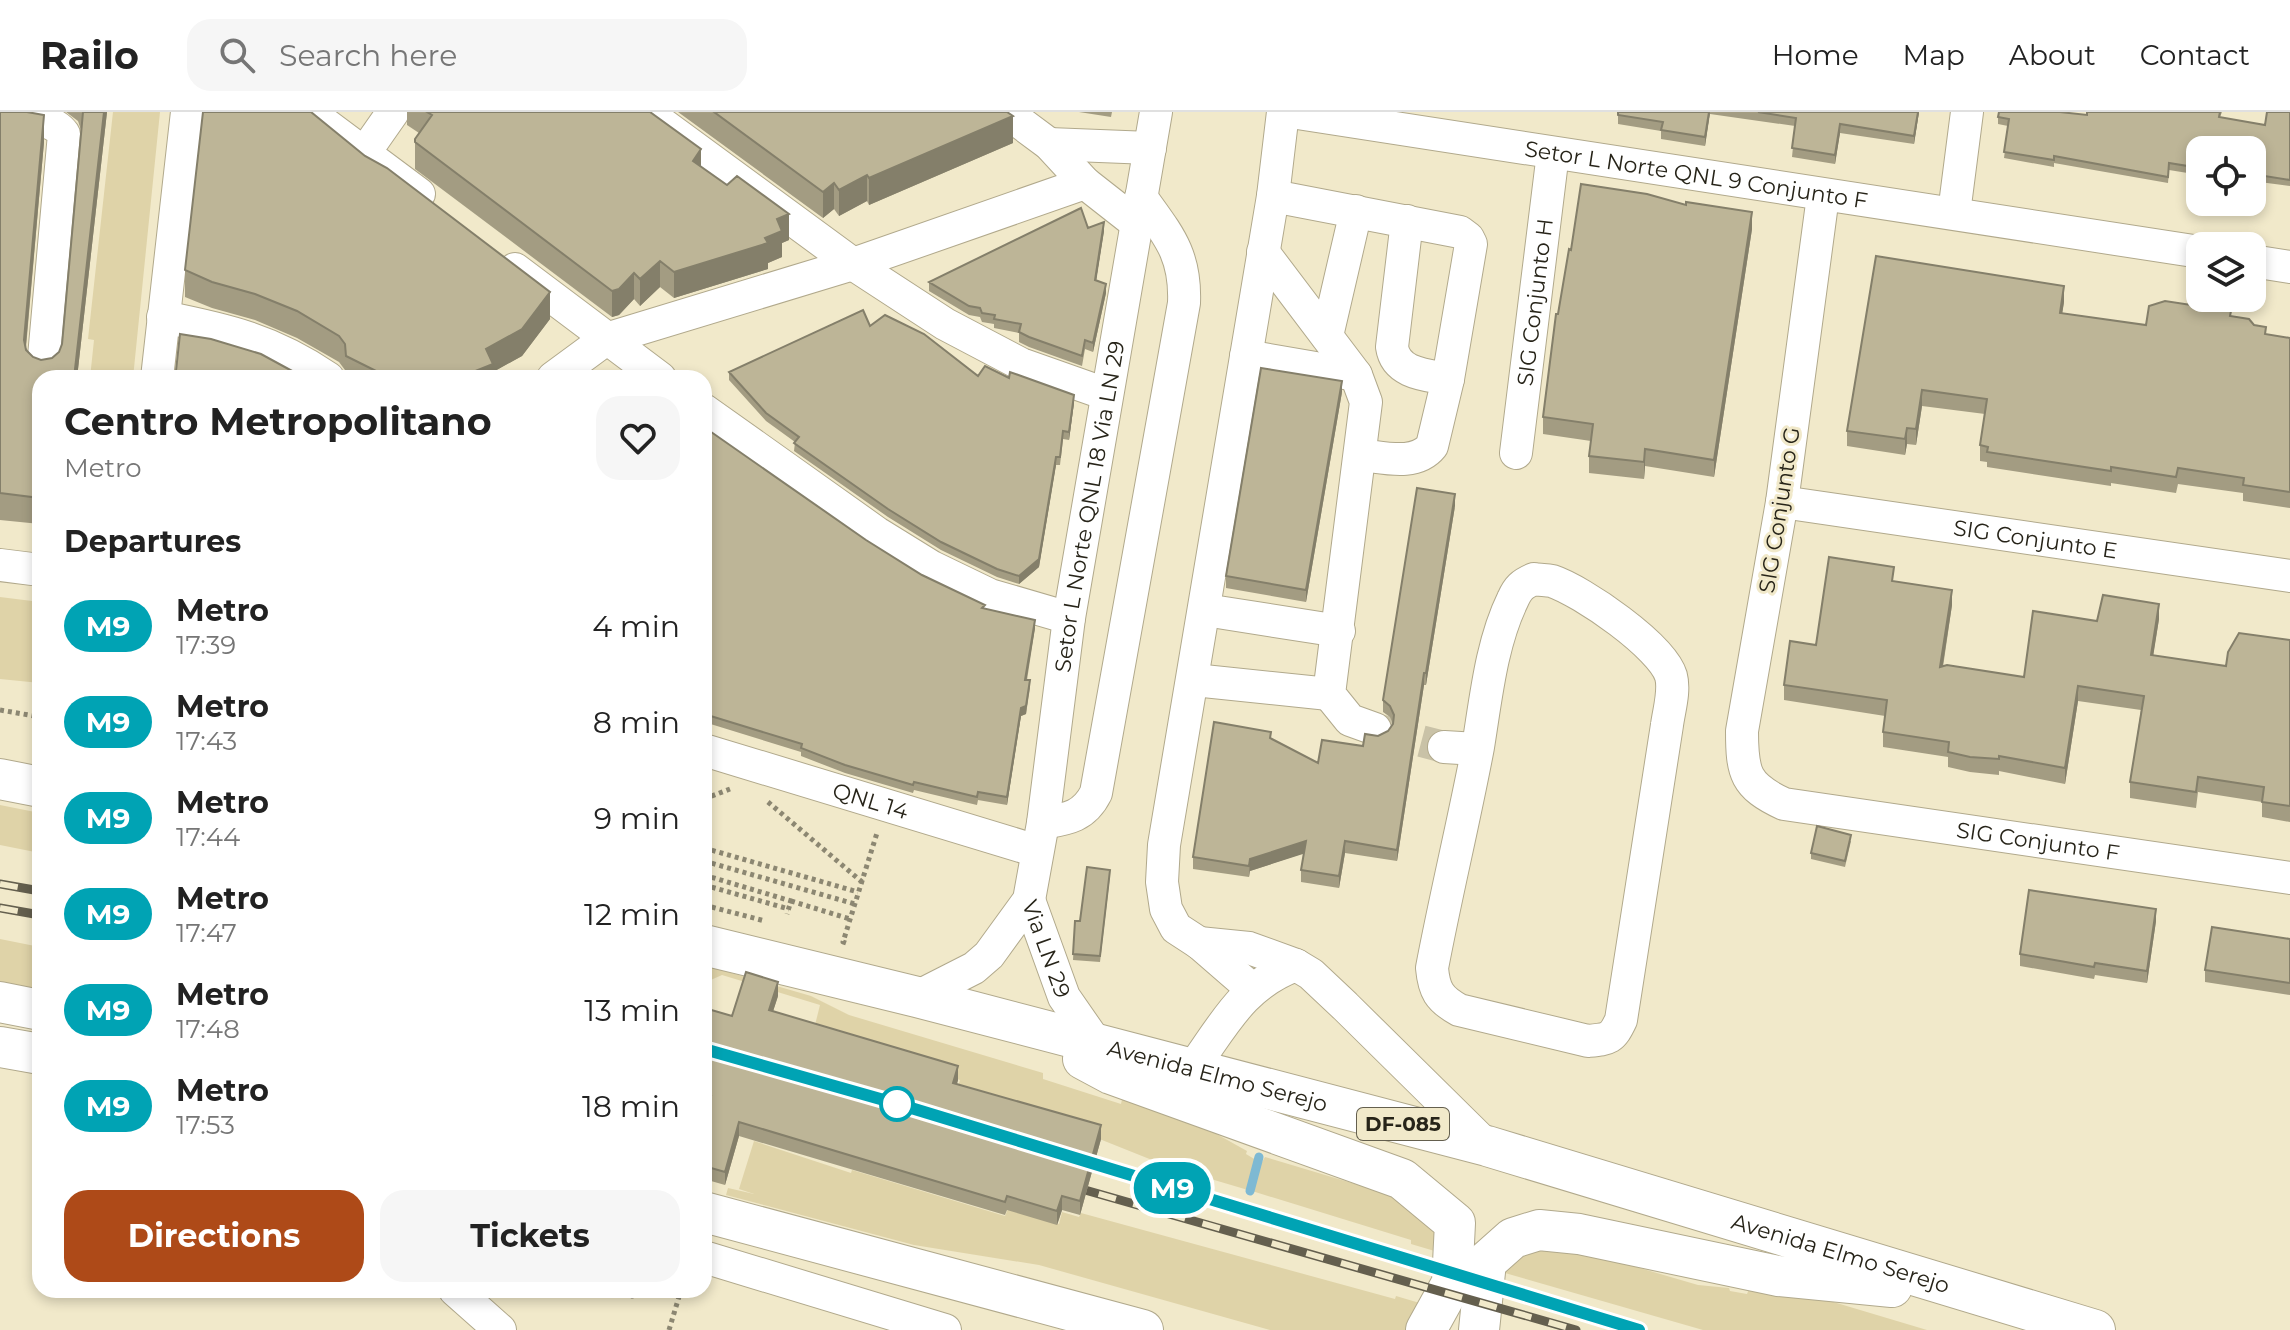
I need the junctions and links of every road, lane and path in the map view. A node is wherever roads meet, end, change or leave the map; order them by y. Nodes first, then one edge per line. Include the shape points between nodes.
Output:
1 (187, 112) edge
2 (309, 112) edge
3 (393, 112) edge
4 (646, 112) edge
5 (1006, 112) edge
6 (1156, 112) edge
7 (1283, 112) edge
8 (1291, 112) edge
9 (1967, 112) edge
10 (0, 116) edge
11 (1440, 123) edge
12 (1049, 144) junction
13 (1150, 148) junction
14 (365, 152) junction
15 (1553, 153) junction
16 (1085, 183) junction
17 (1273, 196) junction
18 (1823, 196) junction
19 (437, 208) edge
20 (1138, 210) junction
21 (1356, 211) junction
22 (1954, 213) junction
23 (1407, 221) junction
24 (2186, 250) edge
25 (1263, 252) junction
26 (497, 255) edge
27 (2266, 263) edge
28 (853, 264) junction
29 (2290, 267) edge
30 (163, 317) junction
31 (1327, 336) junction
32 (606, 339) junction
33 (1246, 356) junction
34 (43, 368) edge
35 (158, 370) edge
36 (316, 370) edge
37 (564, 370) edge
38 (649, 370) edge
39 (1356, 375) junction
40 (1448, 379) junction
41 (1106, 394) junction
42 (712, 416) edge
43 (1516, 453) dead end
44 (1360, 455) junction
45 (1782, 502) junction
46 (0, 565) edge
47 (32, 569) edge
48 (2290, 576) edge
49 (1205, 610) junction
50 (1069, 618) junction
51 (1339, 631) junction
52 (1194, 680) junction
53 (1329, 694) junction
54 (0, 710) edge
55 (32, 716) edge
56 (1375, 729) tunnel mouth
57 (1444, 747) tunnel mouth
58 (1477, 749) junction
59 (712, 752) edge
60 (0, 779) edge
61 (32, 785) edge
62 (758, 793) dead end
63 (1784, 804) joint
64 (885, 805) junction
65 (1040, 837) junction
66 (712, 850) edge
67 (712, 863) edge
68 (712, 877) edge
69 (2290, 878) edge
70 (862, 882) junction
71 (712, 888) edge
72 (858, 892) junction
73 (1029, 900) junction
74 (791, 901) junction
75 (855, 904) junction
76 (850, 919) junction
77 (1199, 943) junction
78 (858, 946) dead end
79 (712, 947) edge
80 (1296, 965) junction
81 (1252, 989) junction
82 (917, 997) junction
83 (0, 1002) edge
84 (32, 1008) edge
85 (1028, 1028) junction
86 (1096, 1043) junction
87 (0, 1047) edge
88 (32, 1053) edge
89 (1192, 1069) junction
90 (1487, 1146) junction
91 (712, 1214) edge
92 (712, 1259) edge
93 (1979, 1296) junction
94 (464, 1298) edge
95 (679, 1298) edge
96 (500, 1330) edge
97 (669, 1330) edge
98 (945, 1330) edge
99 (1142, 1330) edge
100 (1426, 1330) edge
101 (1479, 1330) edge
102 (2095, 1330) edge

1 - 30 street
2 - 14 street
3 - 14 street
4 - 28 street
5 - 12 street
6 - 13 street, Setor L Norte QNL 18 Via LN 29
7 - 17 street
8 - 11 street, Setor L Norte QNL 9 Conjunto F
9 - 22 street
10 - 34 street via 50,123 64,134
11 - 15 street, Setor L Norte QNL 9 Conjunto F
12 - 13 street
12 - 16 street
13 - 20 street, Setor L Norte QNL 18 Via LN 29
14 - 19 street
15 - 18 street, Setor L Norte QNL 9 Conjunto F
15 - 43 street, SIG Conjunto H
16 - 20 street
16 - 28 street
17 - 21 street
17 - 25 street
18 - 22 street, Setor L Norte QNL 9 Conjunto F
18 - 45 street, SIG Conjunto G
20 - 41 street, Setor L Norte QNL 18 Via LN 29
20 - 65 street via 1166,233 1181,261 1184,303 1096,793 1084,810
21 - 23 street
21 - 31 street
22 - 24 street, Setor L Norte QNL 9 Conjunto F
23 - 40 street via 1393,355 1409,371
23 - 40 street via 1460,232 1471,244
25 - 31 street
25 - 33 street
26 - 32 street
27 - 29 street
28 - 32 street
28 - 41 street via 945,324 1008,357
30 - 35 street
30 - 36 street via 258,340
31 - 39 street
32 - 37 street
32 - 38 street
33 - 39 street
33 - 49 street
39 - 44 street via 1366,402
40 - 44 street via 1435,438 1426,453 1415,459
41 - 50 street, Setor L Norte QNL 18 Via LN 29
42 - 50 street via 932,567 990,595
44 - 51 street
45 - 48 street, SIG Conjunto E
45 - 63 street, SIG Conjunto G via 1742,731 1742,760 1749,781
46 - 47 street
49 - 51 street
49 - 52 street
50 - 65 street, Setor L Norte QNL 18 Via LN 29
51 - 53 street
52 - 53 street
52 - 77 street via 1162,882 1166,909 1176,928
53 - 56 street via 1350,720
54 - 55 path
57 - 58 street
58 - 58 street via 1432,968 1434,987 1459,1010 1588,1041 1607,1039 1621,1020 1667,725 1670,674 1656,652 1595,605 1551,581 1534,579 1521,585 1503,623
59 - 64 street, QNL 14
60 - 61 main road
62 - 70 path
63 - 69 street, SIG Conjunto F
64 - 65 street, QNL 14
64 - 70 path
65 - 73 street, Setor L Norte QNL 18 Via LN 29
66 - 72 path
67 - 75 path
68 - 74 path
70 - 72 path
71 - 74 path via 788,912
72 - 75 path
73 - 82 street, Via LN 29 via 974,968
73 - 86 street, Via LN 29 via 1064,997
74 - 76 path
75 - 76 path
76 - 78 path via 843,942
77 - 80 street via 1249,948
77 - 81 street
79 - 82 main road, Avenida Elmo Serejo / DF-085
80 - 81 street
80 - 90 street
81 - 89 street
82 - 85 main road, Avenida Elmo Serejo / DF-085
83 - 84 main road
85 - 86 main road, Avenida Elmo Serejo / DF-085
85 - 100 main road via 1111,1074 1402,1179 1455,1223 1452,1283
86 - 89 main road, Avenida Elmo Serejo / DF-085
87 - 88 main road
89 - 90 main road, Avenida Elmo Serejo / DF-085
90 - 93 main road, Avenida Elmo Serejo / DF-085
91 - 99 main road
92 - 98 street
93 - 101 main road via 1778,1276 1539,1230 1513,1238 1486,1262
93 - 102 main road, Avenida Elmo Serejo / DF-085
94 - 96 street
95 - 97 path

